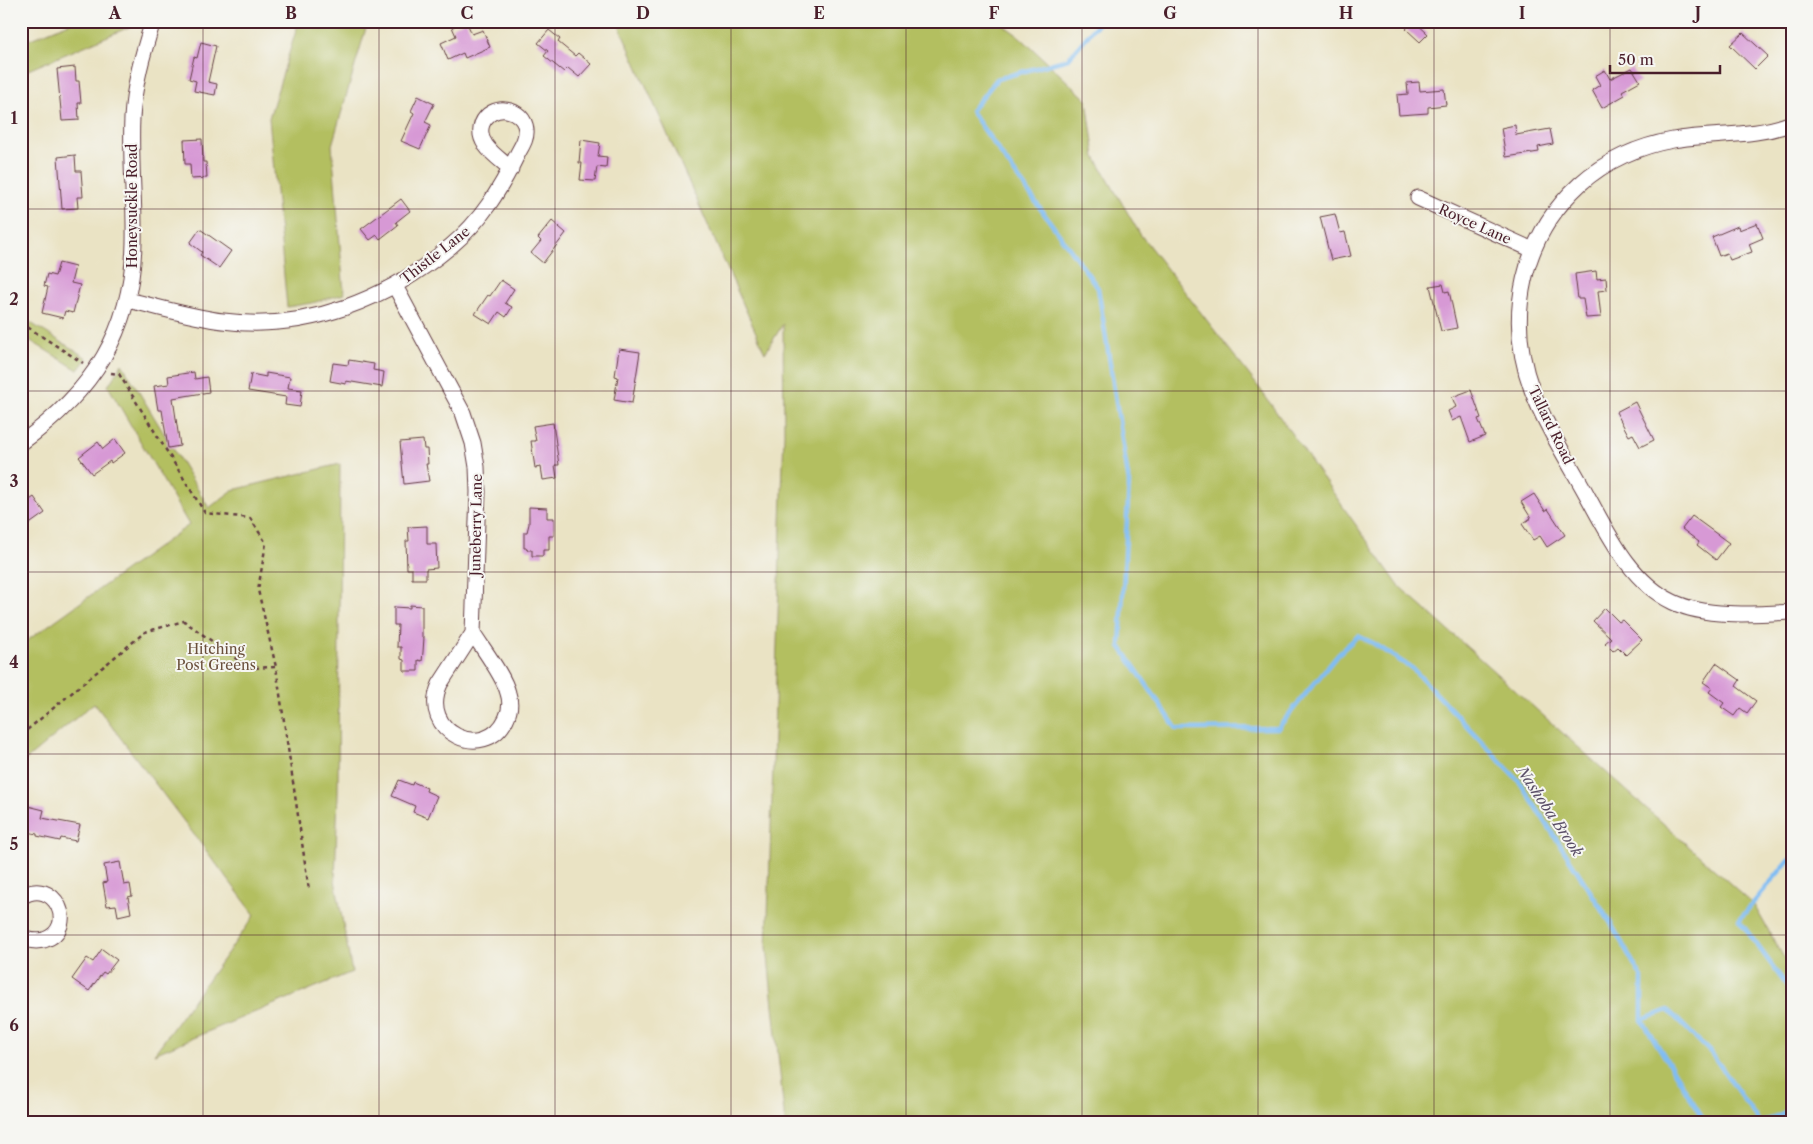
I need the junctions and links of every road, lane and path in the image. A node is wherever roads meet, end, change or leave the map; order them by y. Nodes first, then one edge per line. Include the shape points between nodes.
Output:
1 (153, 21) edge
2 (1792, 123) edge
3 (511, 169) dead end
4 (1418, 198) dead end
5 (1533, 250) junction
6 (395, 286) junction
7 (127, 300) junction
8 (21, 322) edge
9 (96, 371) junction
10 (21, 443) edge
11 (1792, 612) edge
12 (473, 633) junction
13 (276, 668) junction
14 (21, 735) edge
15 (310, 890) dead end
16 (21, 896) edge
17 (21, 936) edge

1 - 7 street, Honeysuckle Road via 139,69 132,117 134,240
2 - 5 street, Tallard Road via 1764,131 1674,140 1615,160 1598,170 1566,198
3 - 6 street, Thistle Lane via 469,230
4 - 5 street, Royce Lane
5 - 11 street, Tallard Road via 1521,289 1519,309 1526,370 1542,414 1603,524 1632,567 1659,594 1688,608 1721,613
6 - 7 street, Thistle Lane via 342,309 283,321 225,322
6 - 12 street, Juneberry Lane via 456,398 473,443 478,492
7 - 9 street, Honeysuckle Road via 114,337
8 - 9 path
9 - 10 street, Honeysuckle Road via 60,412
9 - 13 path via 119,374 206,513 250,518 266,543 258,590
12 - 12 street via 440,684 435,707 445,728 458,737 474,740 490,736 502,726 510,702 506,686
13 - 14 path via 249,668 184,621 145,632
13 - 15 path
16 - 17 street via 30,892 44,893 56,901 61,914 58,928 48,938 34,941

